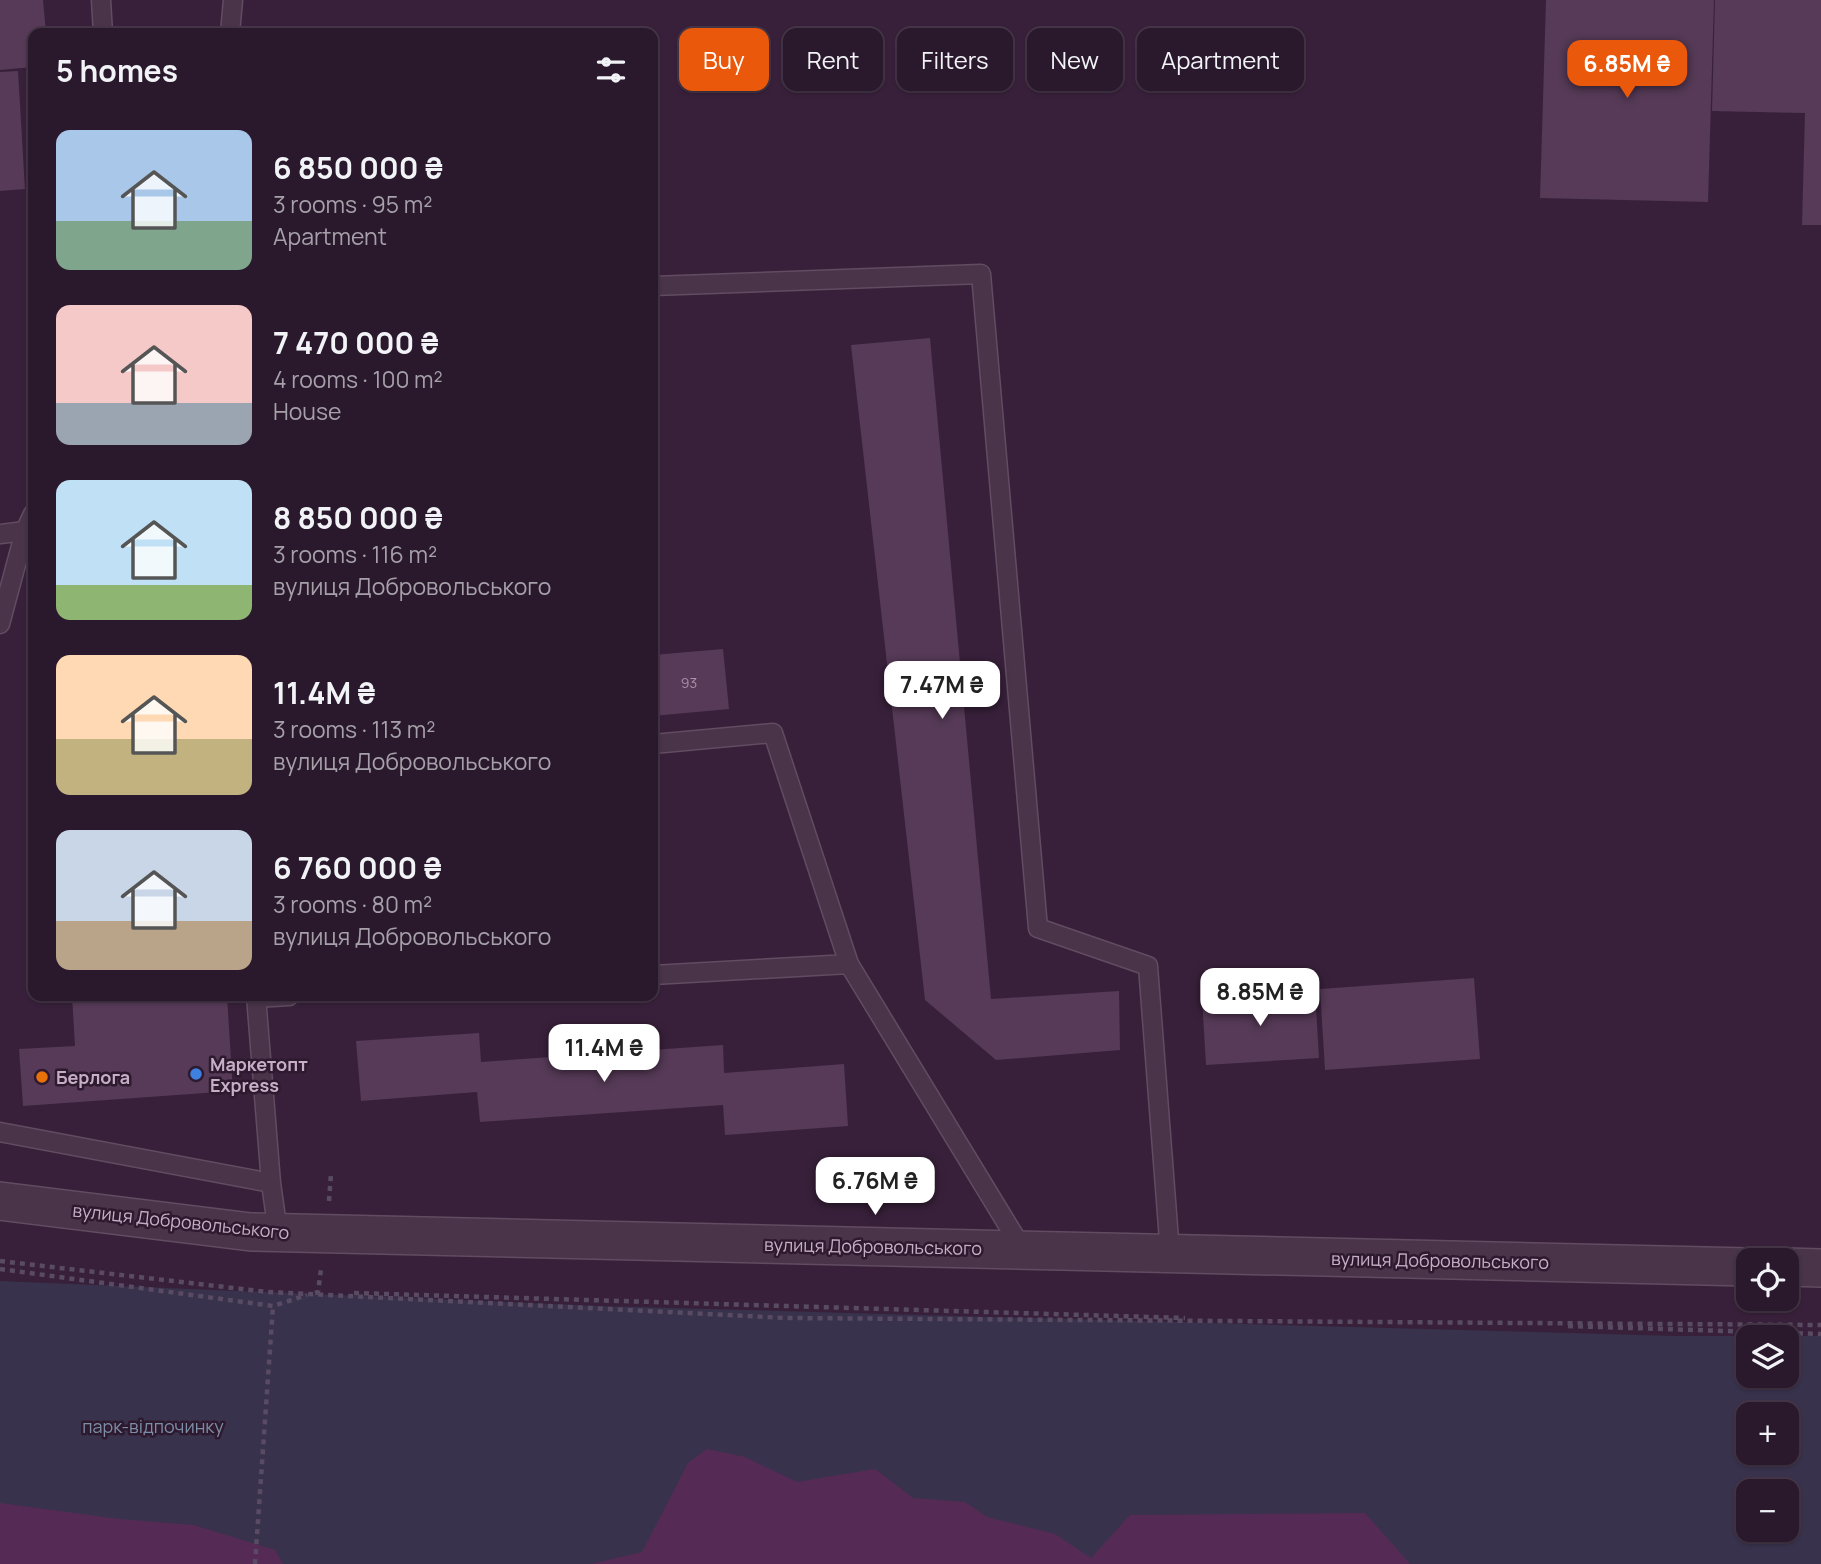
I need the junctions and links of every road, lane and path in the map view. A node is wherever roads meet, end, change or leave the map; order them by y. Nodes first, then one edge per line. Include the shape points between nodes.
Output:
1 (101, 0) edge
2 (233, 0) edge
3 (103, 28) edge
4 (230, 28) edge
5 (658, 286) edge
6 (28, 525) edge
7 (25, 531) junction
8 (0, 534) edge
9 (0, 624) edge
10 (658, 744) edge
11 (849, 964) junction
12 (658, 975) edge
13 (256, 1001) edge
14 (0, 1132) edge
15 (271, 1183) junction
16 (0, 1201) edge
17 (278, 1233) junction
18 (1023, 1250) junction
19 (1170, 1253) junction
20 (0, 1261) edge
21 (1736, 1267) edge
22 (1799, 1268) edge
23 (1821, 1268) edge
24 (0, 1269) edge
25 (318, 1292) dead end
26 (1378, 1322) junction
27 (1821, 1325) edge
28 (1821, 1334) edge
29 (255, 1564) edge

1 - 3 lane
2 - 4 lane
5 - 19 lane via 981,274 1038,928 1148,966
6 - 7 lane
7 - 8 lane
7 - 9 lane
10 - 11 lane via 773,733
11 - 12 lane
11 - 18 lane
13 - 15 lane
14 - 15 lane
15 - 17 lane
16 - 17 street, вулиця Добровольського
17 - 18 street, вулиця Добровольського
18 - 19 street, вулиця Добровольського
19 - 21 street, вулиця Добровольського
20 - 26 path via 268,1292 785,1318
22 - 23 street
24 - 29 path via 273,1306
25 - 26 path
26 - 27 path
26 - 28 path

